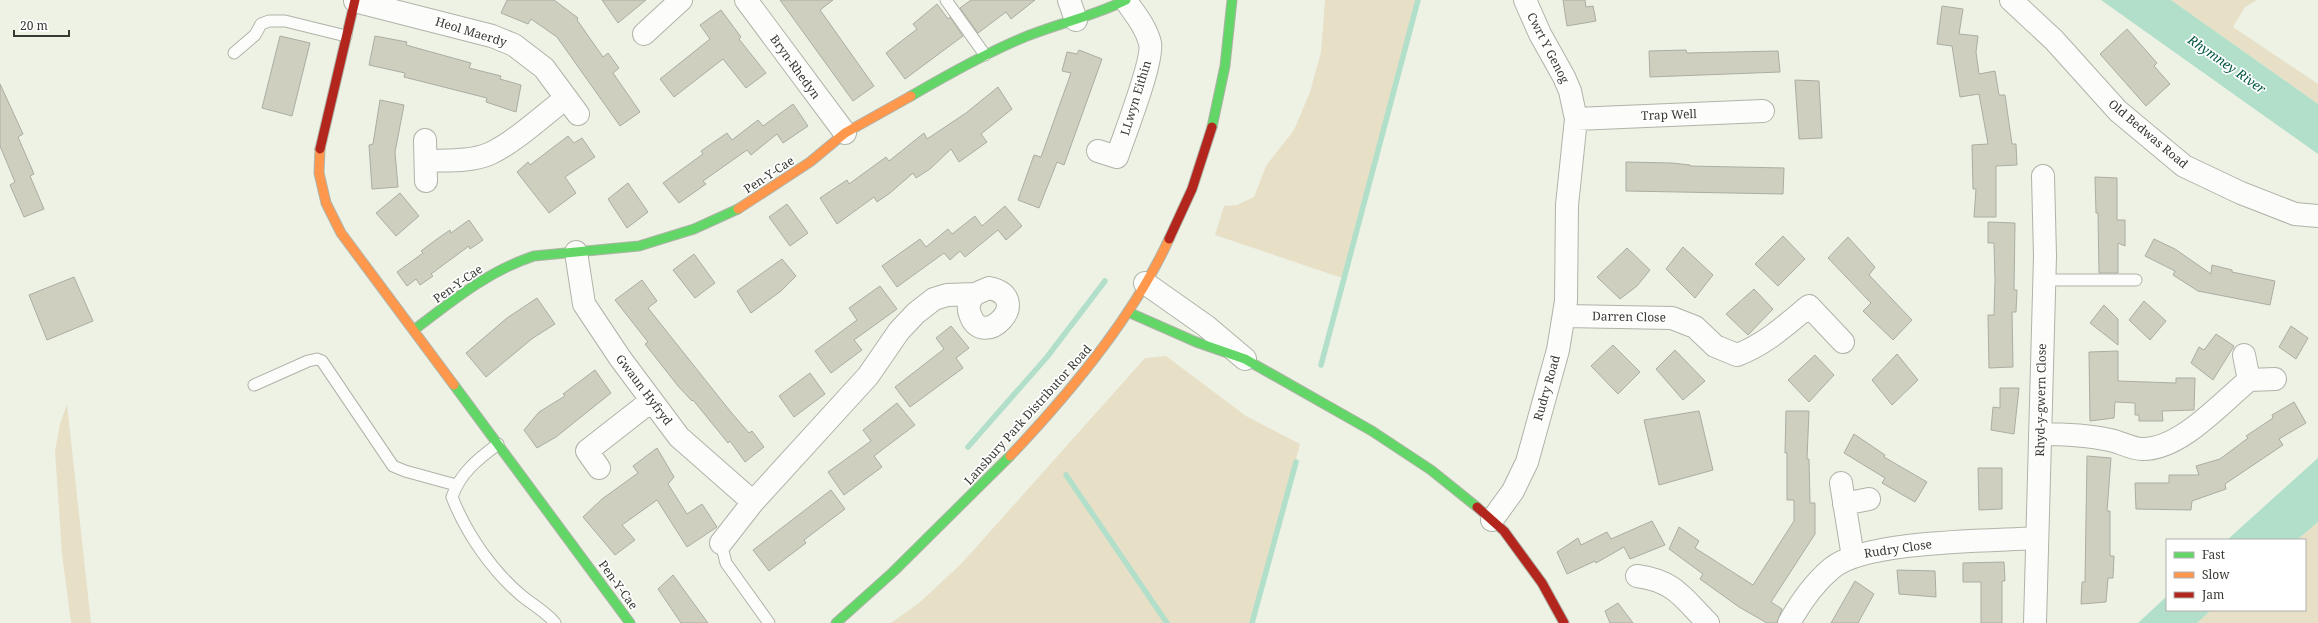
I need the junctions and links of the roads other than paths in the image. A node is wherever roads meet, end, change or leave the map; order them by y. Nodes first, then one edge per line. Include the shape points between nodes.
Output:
1 (681, 0) edge
2 (746, 0) edge
3 (946, 0) edge
4 (1126, 0) edge
5 (1232, 0) edge
6 (1525, 0) edge
7 (2011, 0) edge
8 (355, 1) edge
9 (1072, 10) edge
10 (644, 34) dead end
11 (346, 36) junction
12 (234, 53) dead end
13 (985, 55) junction
14 (1763, 111) dead end
15 (1576, 119) junction
16 (845, 133) junction
17 (1098, 151) dead end
18 (426, 161) dead end
19 (2043, 176) dead end
20 (2318, 216) edge
21 (576, 252) junction
22 (2044, 280) junction
23 (2136, 280) dead end
24 (1145, 283) junction
25 (975, 294) dead end
26 (1128, 312) junction
27 (1565, 316) junction
28 (414, 330) junction
29 (1843, 342) dead end
30 (2244, 355) dead end
31 (1245, 359) junction
32 (2275, 379) dead end
33 (2250, 380) junction
34 (254, 386) dead end
35 (651, 401) junction
36 (2040, 434) junction
37 (498, 444) junction
38 (598, 468) dead end
39 (1841, 483) dead end
40 (456, 485) junction
41 (1869, 499) dead end
42 (753, 502) junction
43 (1844, 504) junction
44 (1492, 520) junction
45 (2038, 538) junction
46 (721, 543) joint
47 (1853, 557) junction
48 (1637, 576) dead end
49 (555, 623) edge
50 (630, 623) edge
51 (769, 623) edge
52 (836, 623) edge
53 (1564, 623) edge
54 (1708, 623) edge
55 (1789, 623) edge
56 (2035, 623) edge

1 - 10 street
2 - 16 street, Bryn-Rhedyn
3 - 13 lane
4 - 9 street, Pen-Y-Cae via 1102,12
4 - 17 street, LLwyn Eithin via 1142,24 1150,44 1149,62 1117,157
5 - 24 street, Lansbury Park Distributor Road via 1223,74 1204,156 1183,210
6 - 15 street, Cwrt Y Genog via 1570,91
7 - 20 street, Old Bedwas Road via 2054,40 2118,111 2184,166 2241,193 2295,214
8 - 11 street, Pen-Y-Cae
8 - 18 street, Heol Maerdy via 504,40 544,68 572,106 489,154 471,159
9 - 13 street, Pen-Y-Cae
11 - 12 lane via 285,22 269,21 261,24 255,35
11 - 28 street, Pen-Y-Cae via 320,143 319,173 322,188 332,218 341,233
13 - 16 street, Pen-Y-Cae
14 - 15 street, Trap Well
15 - 27 street, Rudry Road via 1567,205
16 - 21 street, Pen-Y-Cae via 798,170 731,213 694,229 639,246
19 - 22 street, Rhyd-y-gwern Close
21 - 28 street, Pen-Y-Cae via 534,256 509,264
21 - 35 street, Gwaun Hyfryd via 584,304
22 - 23 lane
22 - 36 street, Rhyd-y-gwern Close
24 - 26 street, Lansbury Park Distributor Road
24 - 31 street via 1206,326
25 - 42 street via 947,295 934,299 916,313 899,331 868,376
26 - 31 street via 1196,342
26 - 52 street, Lansbury Park Distributor Road via 1084,372 986,481
27 - 29 street, Darren Close via 1672,318 1695,328 1715,346 1738,355 1773,337 1809,306
27 - 44 street, Rudry Road via 1527,462 1513,491
28 - 37 street, Pen-Y-Cae
30 - 33 street
31 - 44 street via 1406,453 1460,492
32 - 33 street
33 - 36 street via 2189,433 2161,447 2141,449 2111,440 2071,434
34 - 40 lane via 308,360 317,359 322,362 393,466
35 - 38 street via 587,451
35 - 42 street, Gwaun Hyfryd via 679,437
36 - 45 street, Rhyd-y-gwern Close
37 - 40 lane via 472,464
37 - 50 street, Pen-Y-Cae
39 - 43 street
40 - 49 lane via 452,497 469,532 522,596
41 - 43 street
42 - 46 street
43 - 47 street
44 - 53 street via 1528,563
45 - 47 street, Rudry Close via 1911,546
45 - 56 street, Rhyd-y-gwern Close
46 - 51 lane via 726,563
47 - 55 street, Rudry Close via 1833,568 1801,601
48 - 54 street via 1669,584

